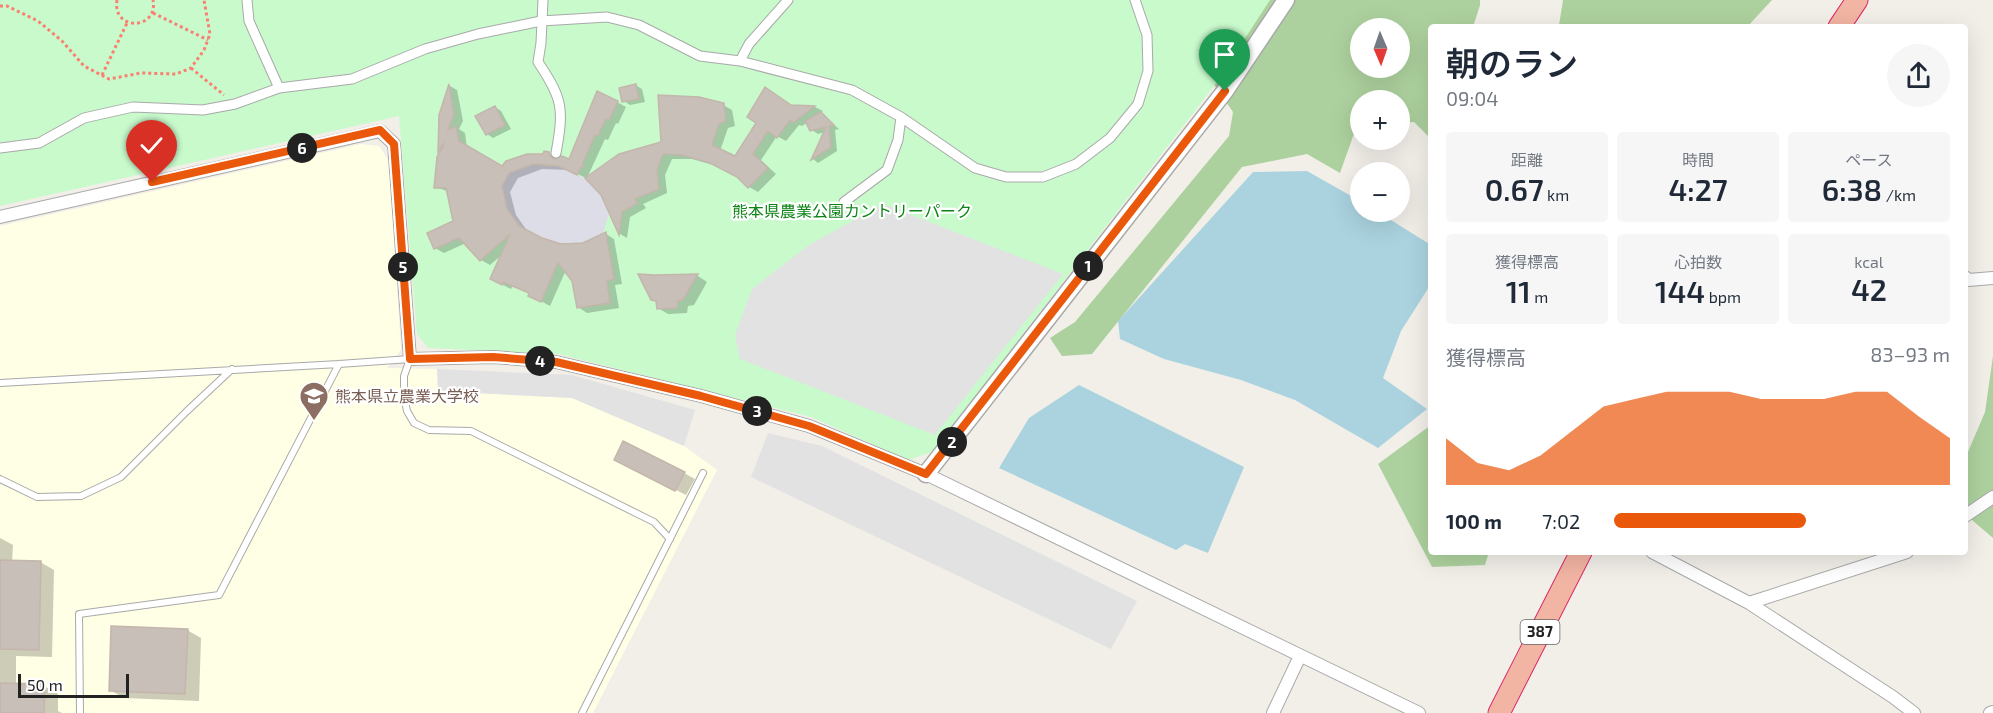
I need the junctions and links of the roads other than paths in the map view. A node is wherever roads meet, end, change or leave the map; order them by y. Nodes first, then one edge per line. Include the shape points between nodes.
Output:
1 (247, 0) edge
2 (543, 0) edge
3 (788, 0) edge
4 (1135, 0) edge
5 (1286, 0) edge
6 (1857, 0) edge
7 (541, 21) junction
8 (1841, 24) edge
9 (740, 61) junction
10 (279, 88) junction
11 (901, 117) junction
12 (0, 148) edge
13 (556, 153) dead end
14 (844, 202) dead end
15 (0, 217) edge
16 (1993, 278) edge
17 (1968, 280) edge
18 (410, 359) junction
19 (339, 364) junction
20 (232, 369) junction
21 (0, 383) edge
22 (703, 472) dead end
23 (926, 474) junction
24 (0, 479) edge
25 (1993, 497) edge
26 (1968, 514) edge
27 (670, 539) junction
28 (1579, 555) edge
29 (1658, 555) edge
30 (1898, 555) edge
31 (1749, 603) junction
32 (1300, 656) junction
33 (80, 713) edge
34 (582, 713) edge
35 (1273, 713) edge
36 (1419, 713) edge
37 (1499, 713) edge
38 (1914, 713) edge

1 - 10 street via 249,21
2 - 7 street
3 - 9 street via 749,44
4 - 11 street via 1147,35 1148,71 1138,104 1110,138 1077,164 1042,177 1006,177 975,168
5 - 23 street via 1225,91
6 - 8 highway
7 - 9 street via 607,17 639,25 700,56
7 - 10 street via 425,49 352,79
7 - 13 street via 538,62 561,105
9 - 11 street via 852,90
10 - 12 street via 235,104 203,110 133,107 84,118 39,143
11 - 14 street via 898,140 886,170
15 - 18 street via 380,130 394,144
16 - 17 street
18 - 19 lane
18 - 23 street via 493,357 556,362 809,426
18 - 27 lane via 404,376 404,397 414,423 429,430 471,430 654,522
19 - 20 lane
19 - 33 lane via 219,595 79,614
20 - 21 lane
20 - 24 lane via 122,477 81,496 37,497
22 - 27 lane
23 - 32 street
25 - 26 street
27 - 34 lane
28 - 37 highway, 387
29 - 31 street
30 - 31 street
31 - 38 street
32 - 35 street
32 - 36 street

